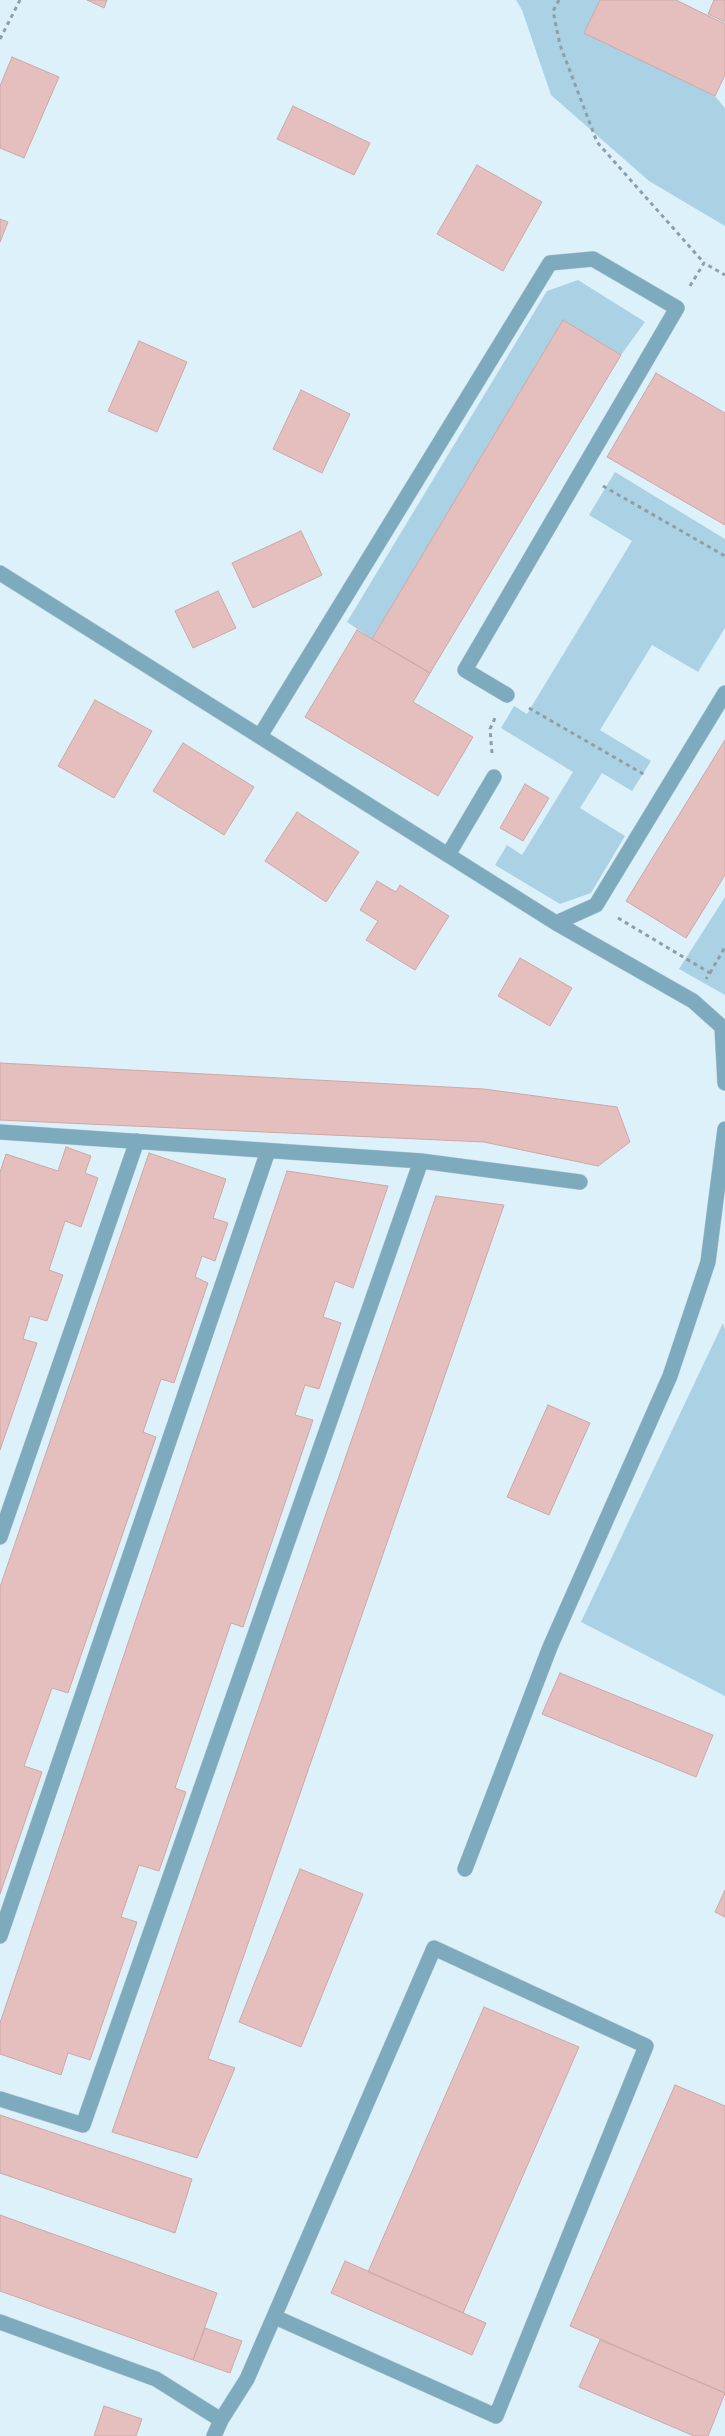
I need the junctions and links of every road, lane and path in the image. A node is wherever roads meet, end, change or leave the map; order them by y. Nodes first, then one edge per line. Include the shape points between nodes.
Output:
1 (20, 0) edge
2 (559, 0) edge
3 (0, 39) edge
4 (704, 263) junction
5 (725, 275) edge
6 (677, 308) junction
7 (580, 473) junction
8 (725, 556) edge
9 (0, 573) edge
10 (725, 693) edge
11 (507, 695) junction
12 (260, 736) junction
13 (494, 776) joint
14 (667, 788) junction
15 (448, 855) junction
16 (596, 905) junction
17 (556, 923) junction
18 (725, 947) edge
19 (710, 973) junction
20 (693, 1001) junction
21 (725, 1083) edge
22 (725, 1129) edge
23 (0, 1132) edge
24 (137, 1141) junction
25 (268, 1150) junction
26 (421, 1161) junction
27 (580, 1182) dead end
28 (0, 1537) edge
29 (465, 1869) dead end
30 (0, 1936) edge
31 (0, 2099) edge
32 (275, 2317) junction
33 (0, 2322) edge
34 (221, 2420) junction
35 (214, 2436) edge

1 - 3 path
2 - 4 path via 553,11 560,45 597,142
4 - 5 path
4 - 6 path
6 - 7 street
6 - 12 street via 593,259 550,263
7 - 8 path
7 - 11 street via 465,670
9 - 12 street
10 - 14 street
11 - 13 path via 490,729
11 - 14 path
12 - 15 street
13 - 15 street
14 - 16 street
15 - 17 street
16 - 17 street
16 - 19 path
17 - 20 street
18 - 19 path
19 - 20 path
20 - 21 street via 722,1027
22 - 29 street via 708,1262 670,1376 550,1647
23 - 24 street
24 - 25 street
24 - 28 street
25 - 26 street
25 - 30 street
26 - 27 street
26 - 31 street via 83,2125
32 - 32 street via 434,1948 646,2046 496,2416
32 - 34 street via 247,2380
33 - 34 street via 156,2379
34 - 35 street

